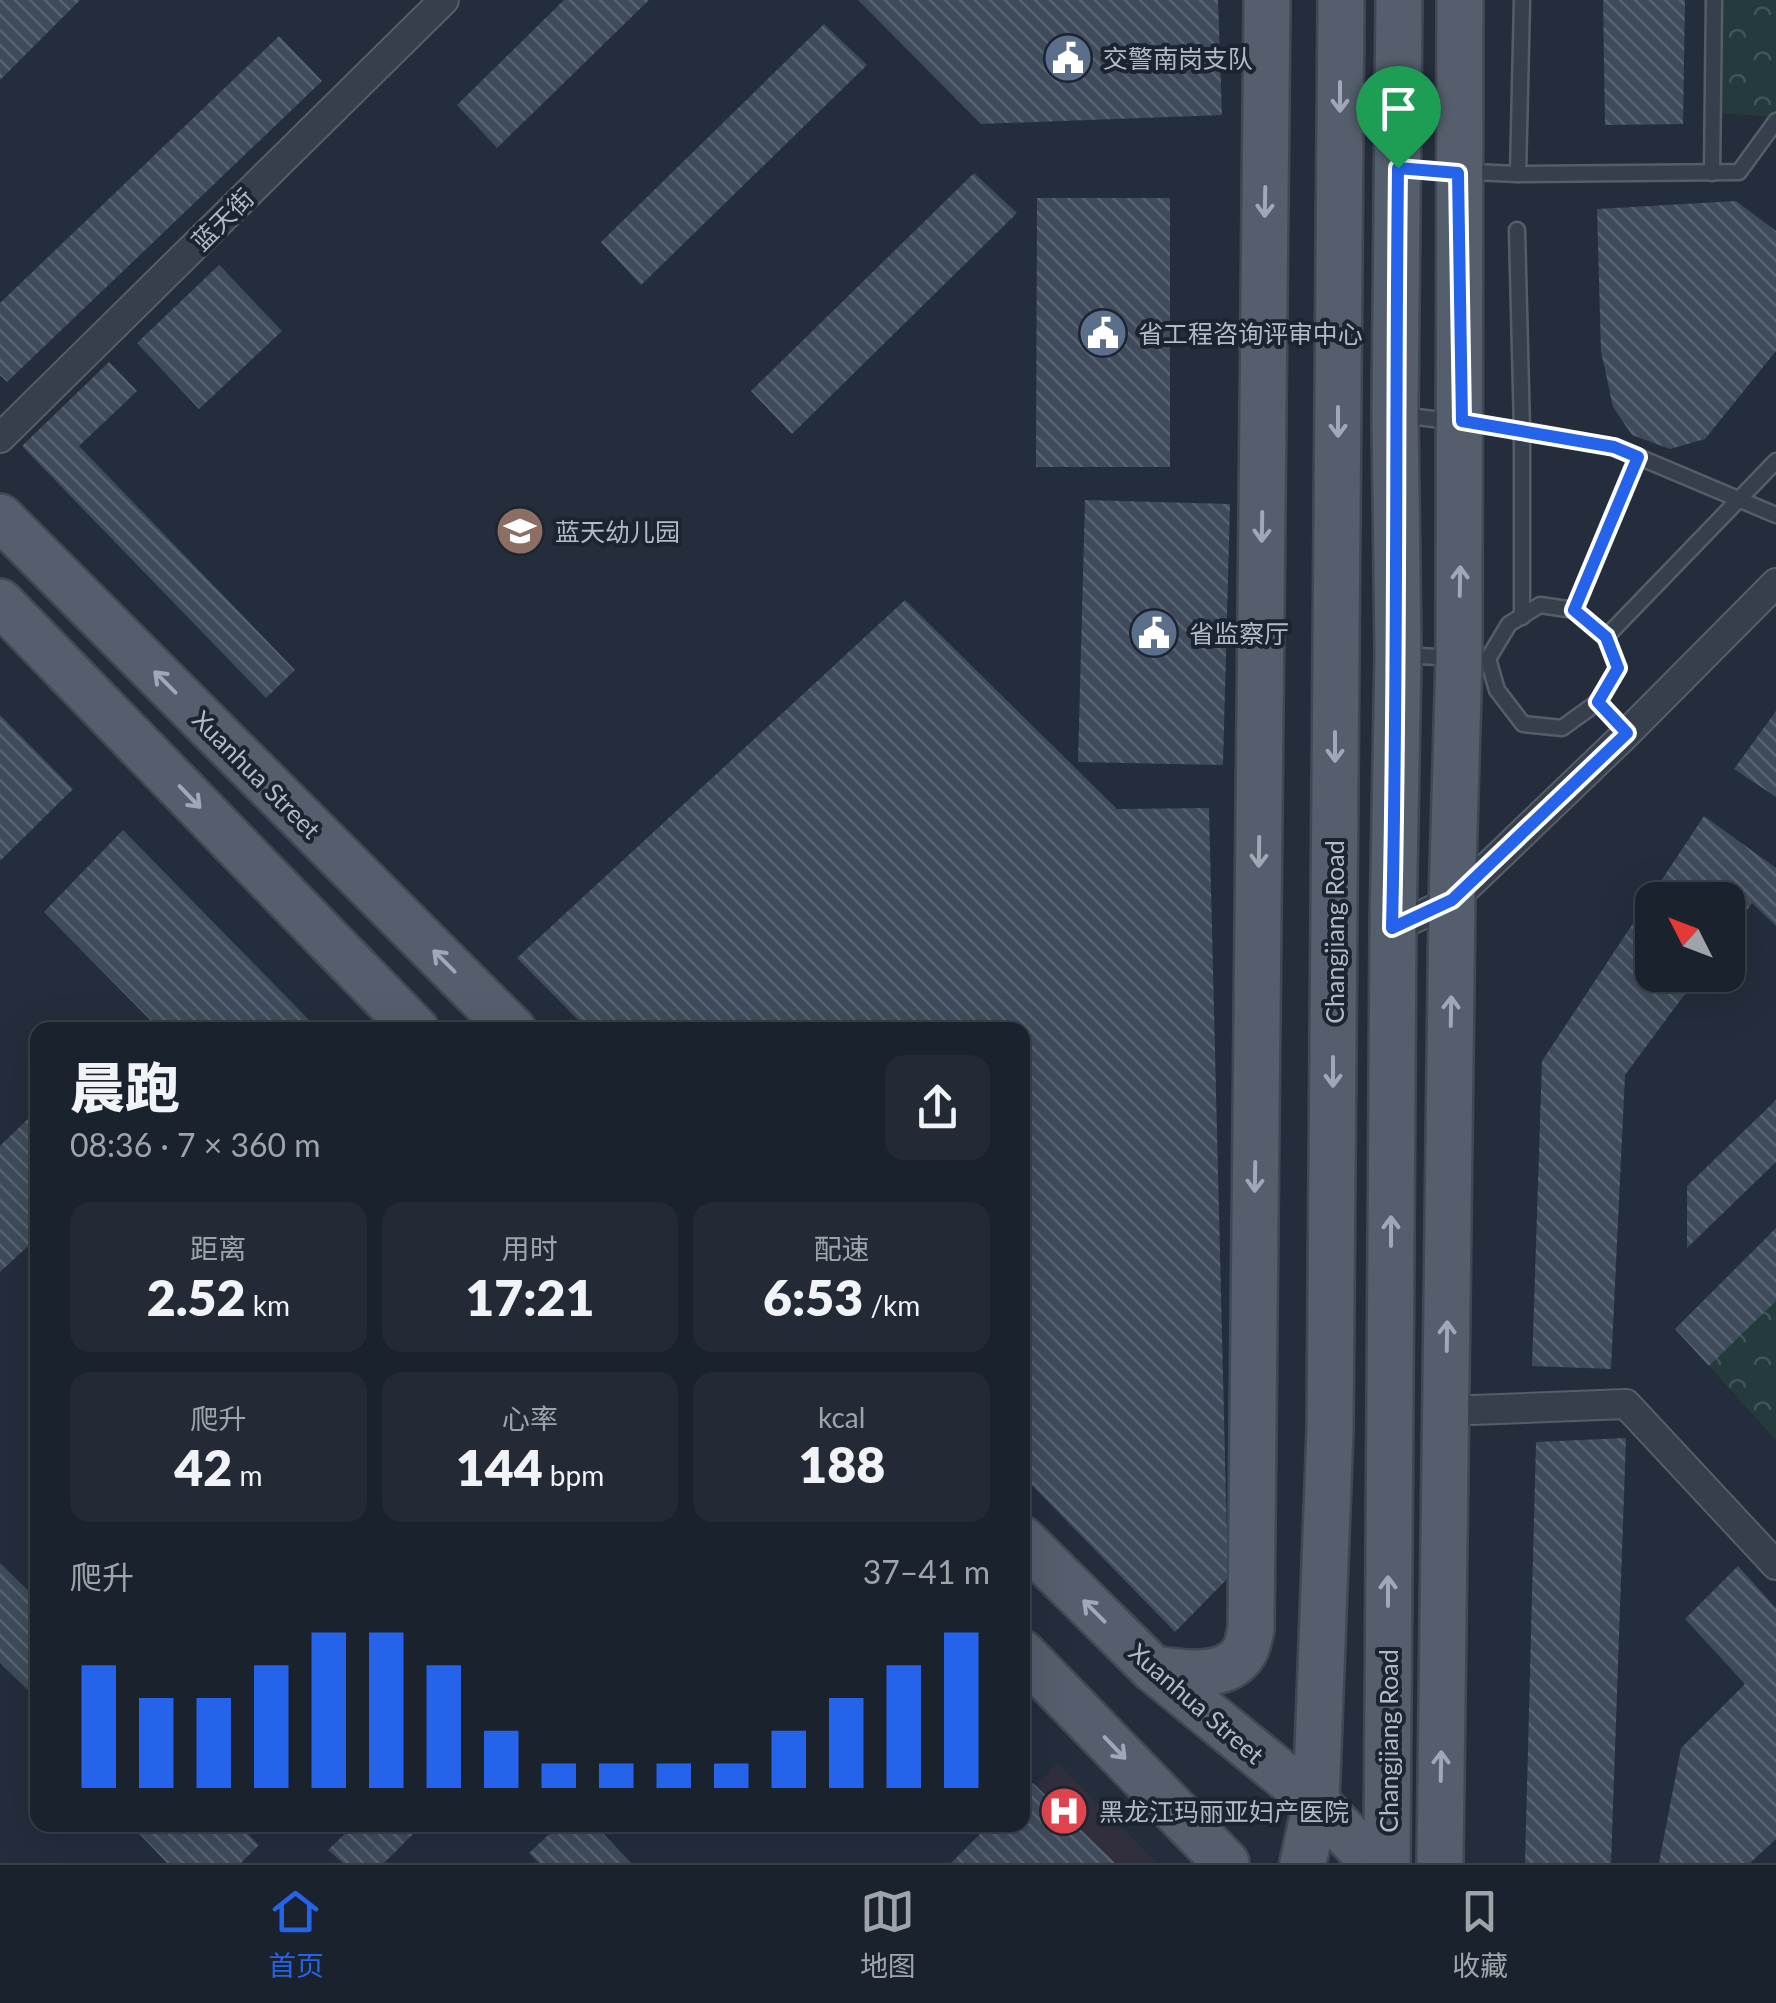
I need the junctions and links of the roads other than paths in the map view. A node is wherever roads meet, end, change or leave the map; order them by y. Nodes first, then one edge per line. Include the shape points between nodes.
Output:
1 (444, 0) edge
2 (1267, 0) edge
3 (1341, 0) edge
4 (1399, 0) edge
5 (1460, 0) edge
6 (1522, 0) edge
7 (1714, 0) edge
8 (1776, 122) edge
9 (1398, 168) junction
10 (1458, 173) junction
11 (1712, 173) junction
12 (1518, 174) junction
13 (1517, 230) dead end
14 (1395, 414) junction
15 (1462, 421) junction
16 (1522, 430) junction
17 (0, 438) edge
18 (1638, 457) junction
19 (1776, 461) edge
20 (1739, 497) junction
21 (1776, 516) edge
22 (0, 517) edge
23 (1776, 583) edge
24 (0, 602) edge
25 (1574, 610) junction
26 (1522, 617) junction
27 (1606, 637) junction
28 (1398, 655) junction
29 (1474, 659) junction
30 (1598, 702) junction
31 (1627, 733) junction
32 (1452, 900) junction
33 (1392, 928) junction
34 (408, 1022) edge
35 (505, 1022) edge
36 (1446, 1410) junction
37 (1030, 1547) edge
38 (1776, 1565) edge
39 (1030, 1662) edge
40 (1153, 1669) junction
41 (1316, 1802) junction
42 (1226, 1863) edge
43 (1302, 1863) edge
44 (1374, 1863) edge
45 (1387, 1863) edge
46 (1440, 1863) edge

1 - 17 street, 蓝天街
2 -> 40 main road via 1251,1628 1232,1666 1189,1674
3 -> 41 main road, Changjiang Road via 1330,1430
4 - 9 main road, Changjiang Road
5 - 10 main road
6 - 12 lane
7 - 11 lane
8 - 11 lane via 1740,172
9 - 10 lane
9 - 14 main road, Changjiang Road
10 - 12 lane
10 - 15 main road
11 - 12 lane
13 - 16 lane
14 - 15 lane
14 - 28 main road, Changjiang Road
15 - 16 lane
29 -> 15 main road
16 - 18 lane
16 - 26 lane
18 - 20 lane
18 - 25 lane
19 - 20 lane
20 - 21 lane
20 - 27 lane
35 -> 22 main road, Xuanhua Street
23 - 31 street
24 -> 34 main road
25 - 26 lane via 1540,605
25 - 27 lane
26 - 29 lane
27 - 30 lane via 1618,668
28 - 29 lane
28 - 33 main road, Changjiang Road
29 - 30 lane via 1523,724 1562,728
29 - 32 main road
30 - 31 lane
31 - 32 street
32 - 33 street
36 -> 32 main road
45 -> 33 main road, Changjiang Road
36 - 38 street via 1626,1404
46 -> 36 main road
40 -> 37 main road, Xuanhua Street
39 -> 42 main road
40 - 41 main road, Xuanhua Street
41 - 43 main road, Changjiang Road
41 - 44 main road, Xuanhua Street

